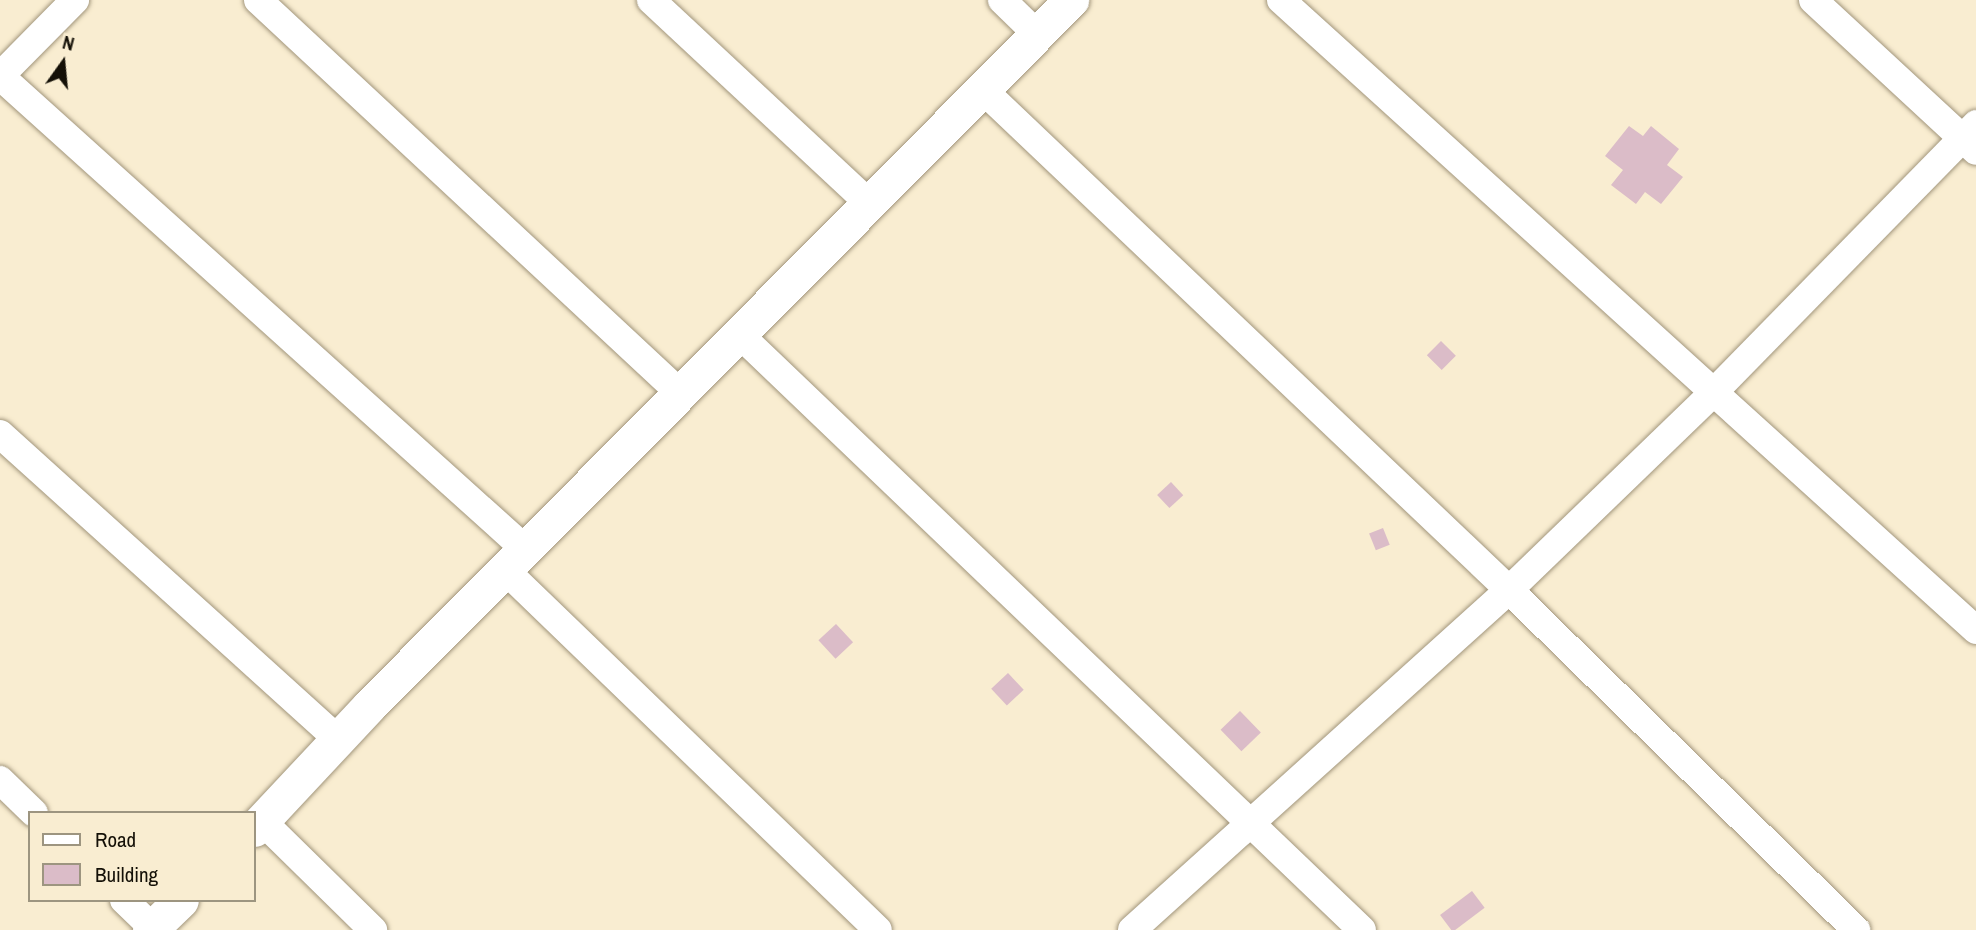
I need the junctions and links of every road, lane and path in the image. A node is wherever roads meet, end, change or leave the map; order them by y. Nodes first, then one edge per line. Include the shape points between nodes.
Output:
1 (75, 0) edge
2 (258, 0) edge
3 (651, 0) edge
4 (1002, 0) edge
5 (1071, 0) edge
6 (1281, 0) edge
7 (1813, 0) edge
8 (1037, 34) junction
9 (0, 76) edge
10 (982, 89) junction
11 (1971, 138) edge
12 (869, 203) junction
13 (739, 334) junction
14 (1714, 392) junction
15 (680, 393) junction
16 (0, 434) edge
17 (515, 559) junction
18 (1509, 590) junction
19 (1976, 630) edge
20 (338, 739) junction
21 (0, 780) edge
22 (32, 811) edge
23 (1251, 824) junction
24 (258, 825) edge
25 (126, 902) edge
26 (179, 902) edge
27 (152, 929) edge
28 (373, 930) edge
29 (877, 930) edge
30 (1132, 930) edge
31 (1362, 930) edge
32 (1856, 930) edge

1 - 9 street
2 - 15 street
3 - 12 street
4 - 8 street
5 - 8 street
6 - 14 street
7 - 11 street
8 - 10 street
9 - 17 street
10 - 12 street
10 - 18 street
11 - 14 street
12 - 13 street
13 - 15 street
13 - 23 street
14 - 18 street
14 - 19 street
15 - 17 street
16 - 20 street
17 - 20 street
17 - 29 street
18 - 23 street
18 - 32 street
20 - 24 street
21 - 22 street
23 - 30 street
23 - 31 street
24 - 28 street
25 - 27 street
26 - 27 street

